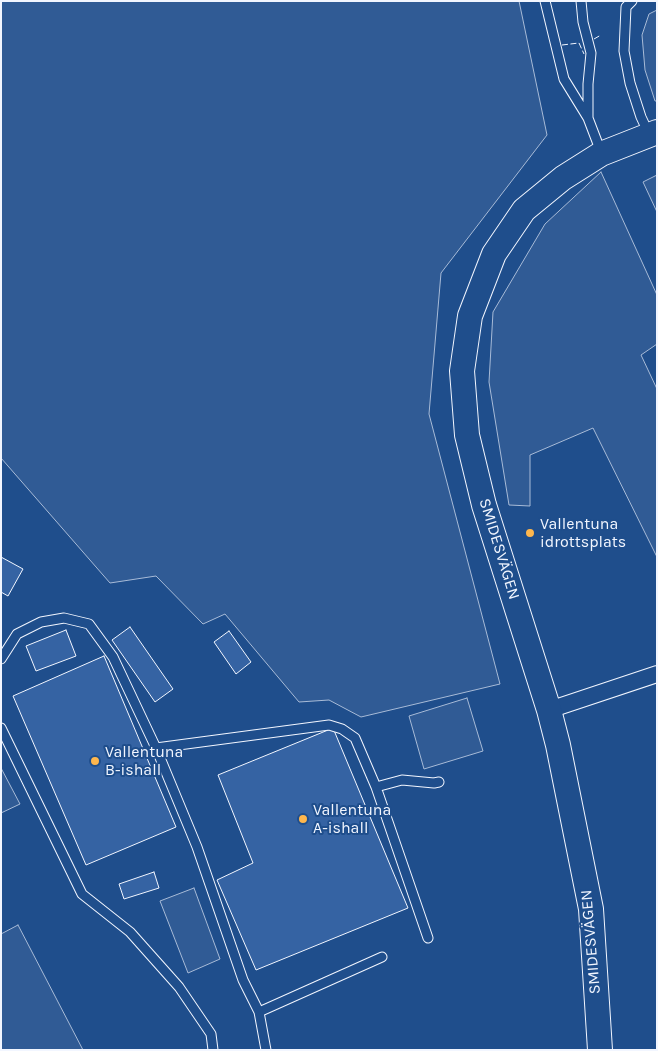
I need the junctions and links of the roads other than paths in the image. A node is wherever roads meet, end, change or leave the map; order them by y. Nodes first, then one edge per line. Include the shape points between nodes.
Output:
1 (545, 1) edge
2 (581, 1) edge
3 (632, 1) edge
4 (588, 118) junction
5 (653, 133) edge
6 (602, 154) junction
7 (1, 659) edge
8 (657, 674) edge
9 (550, 710) junction
10 (1, 728) edge
11 (156, 748) junction
12 (439, 782) dead end
13 (376, 788) junction
14 (428, 938) dead end
15 (382, 957) dead end
16 (259, 1012) junction
17 (213, 1050) edge
18 (266, 1050) edge
19 (600, 1050) edge

1 - 4 lane via 564,78
2 - 4 lane via 591,53
3 - 5 lane via 626,7 624,51 641,117
4 - 6 lane
5 - 6 main road, SMIDESVÄGEN
6 - 9 main road, SMIDESVÄGEN via 562,178 524,210 494,254 470,316 462,371 467,435 484,505
7 - 11 lane via 17,634 41,622 64,618 89,624 113,657
8 - 9 street
9 - 19 main road, SMIDESVÄGEN via 591,909
10 - 17 lane via 82,894 130,932 180,986 211,1034
11 - 13 lane via 329,725 342,728 355,738
11 - 16 lane via 197,847 243,980
12 - 13 lane via 402,780
13 - 14 lane
15 - 16 lane
16 - 18 lane

